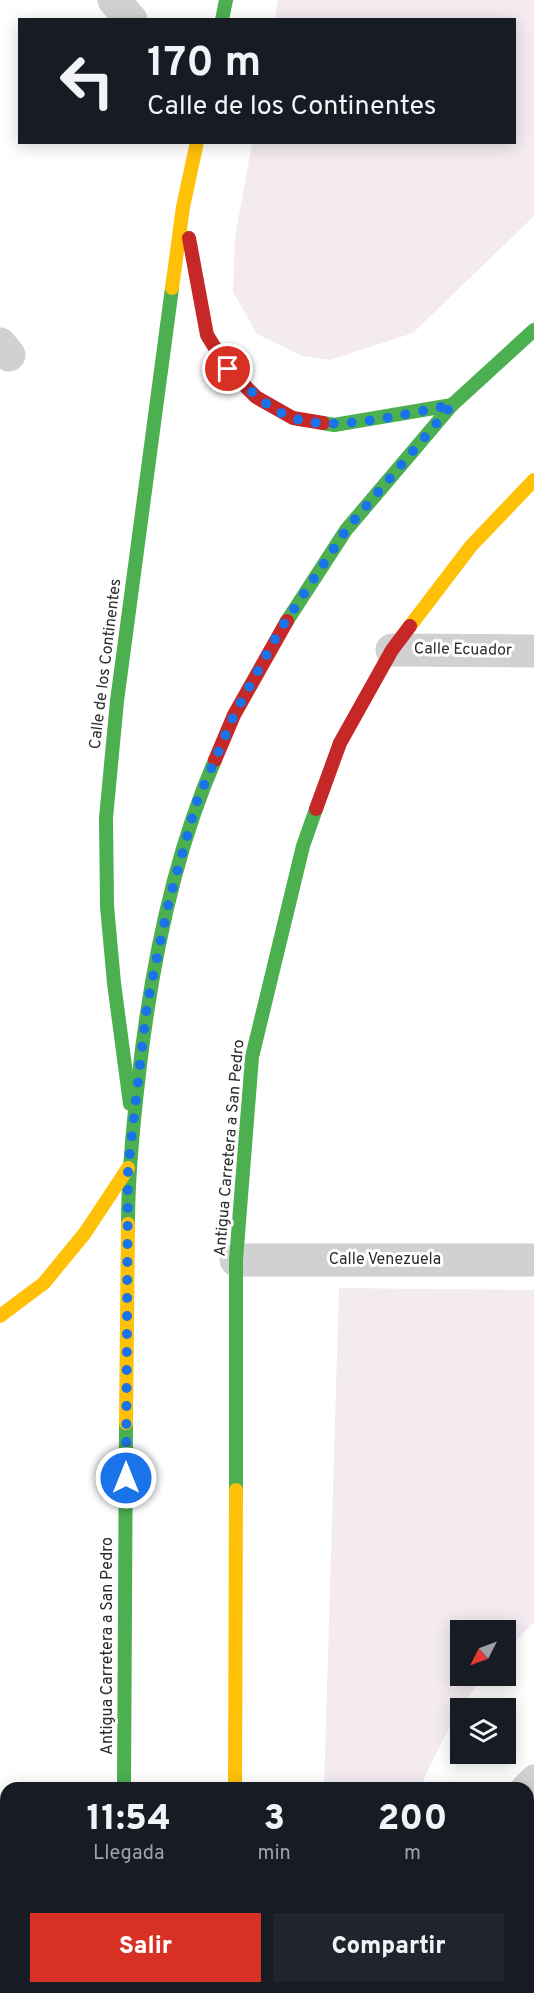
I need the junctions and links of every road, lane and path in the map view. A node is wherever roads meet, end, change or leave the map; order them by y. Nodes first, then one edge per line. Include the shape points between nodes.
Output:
1 (114, 0) edge
2 (226, 0) edge
3 (129, 18) edge
4 (222, 18) edge
5 (197, 144) edge
6 (183, 207) junction
7 (534, 330) edge
8 (452, 405) junction
9 (534, 480) edge
10 (392, 650) junction
11 (534, 651) edge
12 (133, 1127) junction
13 (128, 1168) junction
14 (236, 1260) junction
15 (534, 1260) edge
16 (0, 1316) edge
17 (124, 1782) edge
18 (235, 1782) edge

1 - 3 street
2 - 4 main road
5 - 6 main road, Calle de los Continentes
6 - 8 main road, Calle de los Continentes via 207,334 228,369 256,397 293,418 334,425
6 - 12 main road, Calle de los Continentes via 117,701 106,818 107,906
7 - 8 main road, Antigua Carretera a San Pedro
8 - 12 main road, Antigua Carretera a San Pedro via 346,530 280,630 234,715 196,804 169,901 147,1005
9 - 10 main road, Antigua Carretera a San Pedro via 471,546
10 - 11 street, Calle Ecuador
10 - 14 main road, Antigua Carretera a San Pedro via 340,743 303,846 252,1057
12 - 13 main road, Antigua Carretera a San Pedro
13 - 16 main road via 85,1233 44,1282
13 - 17 main road, Antigua Carretera a San Pedro
14 - 15 street, Calle Venezuela
14 - 18 main road, Antigua Carretera a San Pedro

